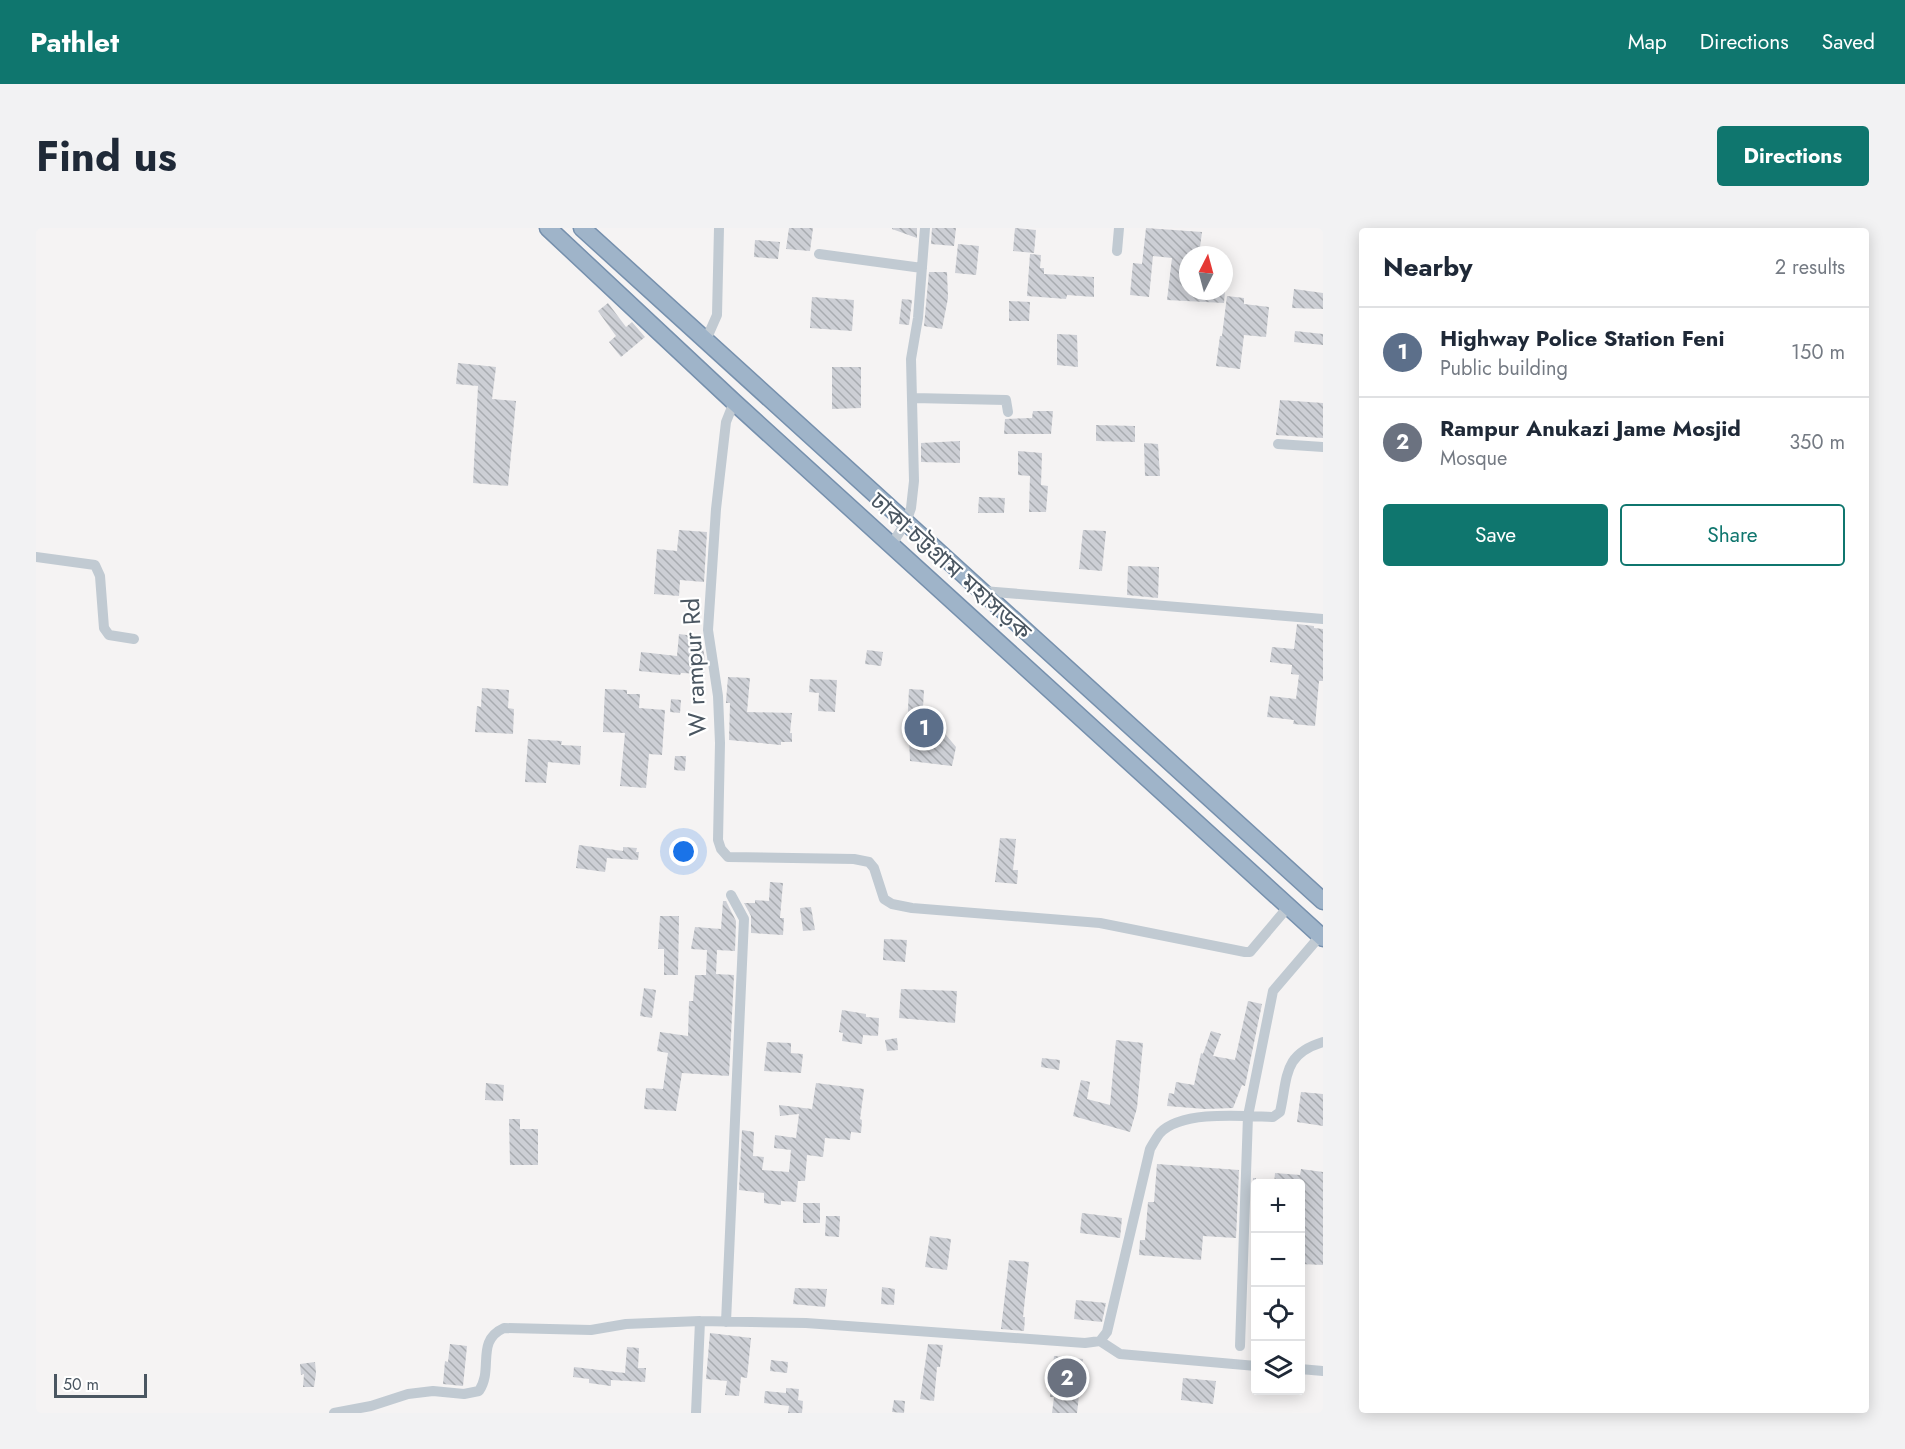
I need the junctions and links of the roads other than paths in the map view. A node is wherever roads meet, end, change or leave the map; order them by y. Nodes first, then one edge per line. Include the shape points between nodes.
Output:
1 (548, 228) edge
2 (582, 228) edge
3 (719, 228) edge
4 (924, 228) edge
5 (1119, 228) edge
6 (1117, 251) dead end
7 (819, 254) dead end
8 (922, 268) junction
9 (706, 340) junction
10 (913, 398) junction
11 (734, 402) junction
12 (1008, 412) dead end
13 (1278, 444) dead end
14 (1323, 447) edge
15 (906, 522) junction
16 (892, 544) junction
17 (36, 557) edge
18 (982, 591) junction
19 (1323, 619) edge
20 (134, 639) dead end
21 (731, 895) dead end
22 (1323, 901) edge
23 (1288, 907) junction
24 (1322, 937) edge
25 (1323, 1042) edge
26 (1248, 1116) junction
27 (700, 1321) junction
28 (726, 1322) junction
29 (1100, 1341) junction
30 (1240, 1346) dead end
31 (1251, 1366) edge
32 (1305, 1370) edge
33 (1323, 1371) edge
34 (334, 1413) edge
35 (696, 1413) edge

1 - 11 highway, ঢাকা-চট্টগ্রাম মহাসড়ক
2 - 9 highway, ঢাকা-চট্টগ্রাম মহাসড়ক
3 - 9 street via 717,315
4 - 8 street
5 - 6 street
7 - 8 street
8 - 10 street via 911,358
9 - 15 highway, ঢাকা-চট্টগ্রাম মহাসড়ক
10 - 12 street via 1006,400
10 - 15 street via 914,481
11 - 16 highway, ঢাকা-চট্টগ্রাম মহাসড়ক
11 - 23 street, W rampur Rd via 726,422 716,509 708,630 718,696 718,840 728,857 854,859 869,862 884,899 902,906 1100,923 1250,952
13 - 14 street
15 - 16 street
15 - 18 highway, ঢাকা-চট্টগ্রাম মহাসড়ক
16 - 23 highway, ঢাকা-চট্টগ্রাম মহাসড়ক
17 - 20 street via 95,565 100,576 104,628 109,635
18 - 19 street
18 - 22 highway, ঢাকা-চট্টগ্রাম মহাসড়ক
21 - 28 street via 744,919
23 - 24 highway, ঢাকা-চট্টগ্রাম মহাসড়ক
24 - 26 street via 1273,991
25 - 26 street via 1302,1050 1292,1059 1280,1112 1274,1117
26 - 29 street via 1202,1117 1173,1123 1160,1133 1150,1149 1107,1332
26 - 30 street
27 - 28 street
27 - 34 street via 626,1324 591,1330 504,1328 489,1338 484,1384 479,1391 408,1394
27 - 35 street
28 - 29 street via 806,1323
29 - 31 street via 1120,1354
32 - 33 street

